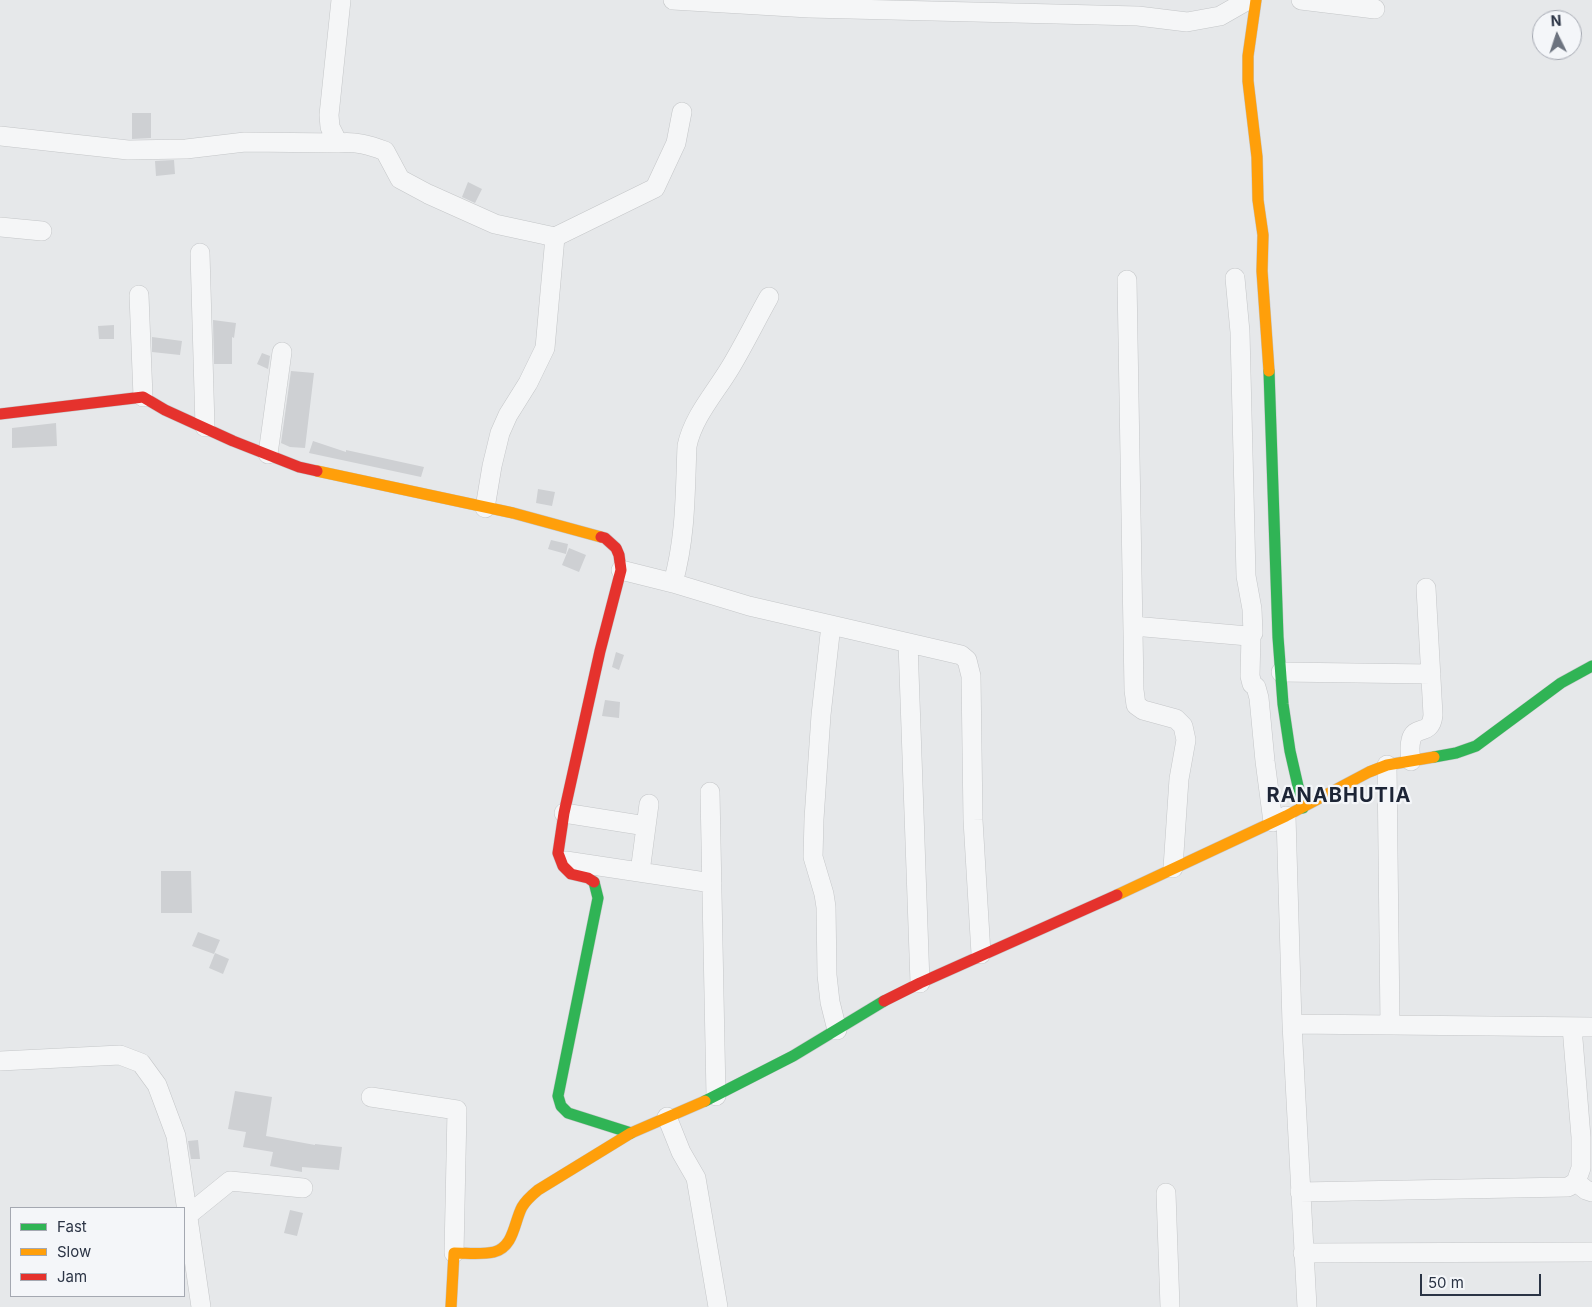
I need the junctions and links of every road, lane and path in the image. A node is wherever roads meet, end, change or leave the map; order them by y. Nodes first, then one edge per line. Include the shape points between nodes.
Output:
1 (341, 0) edge
2 (673, 0) edge
3 (1248, 0) edge
4 (1256, 0) edge
5 (1301, 0) edge
6 (832, 4) edge
7 (1008, 6) edge
8 (1137, 8) edge
9 (1375, 8) dead end
10 (682, 112) dead end
11 (0, 136) edge
12 (338, 143) junction
13 (0, 227) edge
14 (42, 231) dead end
15 (555, 237) junction
16 (200, 252) dead end
17 (1235, 278) dead end
18 (1127, 280) dead end
19 (139, 295) dead end
20 (769, 297) dead end
21 (282, 352) dead end
22 (143, 397) junction
23 (0, 414) edge
24 (205, 427) junction
25 (268, 454) junction
26 (485, 508) junction
27 (621, 570) junction
28 (673, 582) junction
29 (1426, 588) dead end
30 (831, 625) junction
31 (1133, 626) junction
32 (1251, 635) junction
33 (908, 643) junction
34 (1592, 666) edge
35 (1281, 672) junction
36 (1431, 674) junction
37 (1411, 761) junction
38 (1387, 765) junction
39 (710, 792) dead end
40 (648, 804) dead end
41 (564, 813) junction
42 (1288, 815) junction
43 (646, 826) junction
44 (560, 860) junction
45 (1173, 868) junction
46 (640, 872) junction
47 (712, 882) junction
48 (981, 954) junction
49 (920, 983) junction
50 (1292, 1024) junction
51 (1390, 1025) junction
52 (1572, 1027) junction
53 (1592, 1027) edge
54 (837, 1030) junction
55 (0, 1061) edge
56 (716, 1096) junction
57 (371, 1097) dead end
58 (668, 1117) junction
59 (631, 1133) junction
60 (1576, 1182) junction
61 (303, 1188) dead end
62 (1300, 1192) junction
63 (1592, 1192) edge
64 (1166, 1193) dead end
65 (188, 1215) junction
66 (1592, 1252) edge
67 (454, 1253) junction
68 (1303, 1253) junction
69 (201, 1307) edge
70 (451, 1307) edge
71 (718, 1307) edge
72 (1170, 1307) edge
73 (1307, 1307) edge

1 - 12 street via 329,116 330,128
2 - 6 street
3 - 8 street via 1220,16 1187,22
4 - 35 street via 1248,81 1263,235
5 - 9 street
6 - 7 street
7 - 8 street
10 - 15 street via 676,143 654,188
11 - 12 street via 128,150 245,142
12 - 15 street via 367,144 385,151 400,179 495,224
13 - 14 street
15 - 26 street via 545,348 500,433
16 - 24 street
17 - 32 street via 1241,341 1246,576 1254,630
18 - 31 street
19 - 22 street
20 - 28 street via 689,435 684,526
21 - 25 street
22 - 23 street
22 - 24 street
24 - 25 street
25 - 26 street via 299,467
26 - 27 street via 605,538 615,546
27 - 28 street
27 - 41 street
28 - 30 street via 749,606
29 - 36 street
30 - 33 street
30 - 54 street via 820,715 813,857 826,907 827,975
31 - 32 street
31 - 45 street via 1136,705 1176,719 1183,726 1186,740 1179,779
32 - 42 street via 1250,676 1259,698 1265,761
33 - 48 street via 960,655 969,666
33 - 49 street
34 - 37 street via 1561,682 1476,746
35 - 36 street
35 - 42 street via 1290,751
36 - 37 street via 1432,723 1411,739
37 - 38 street
38 - 42 street
38 - 51 street
39 - 47 street
40 - 43 street
41 - 43 street
41 - 44 street via 558,853
42 - 45 street
42 - 50 street
43 - 46 street
44 - 46 street
44 - 59 street via 571,874 588,878 595,884 598,898 560,1083 559,1103 568,1113
45 - 48 street
46 - 47 street
47 - 56 street
48 - 49 street
49 - 54 street
50 - 51 street
50 - 62 street
51 - 52 street
52 - 53 street
52 - 60 street via 1581,1136 1581,1168
54 - 56 street
55 - 65 street via 120,1055 141,1063 156,1085 176,1136
56 - 58 street
57 - 67 street via 457,1110
58 - 59 street
58 - 71 street via 681,1152 696,1178
59 - 67 street via 526,1199 508,1243 496,1252
60 - 62 street via 1568,1187 1552,1188
60 - 63 street
61 - 65 street via 230,1181
62 - 68 street
64 - 72 street
65 - 69 street
66 - 68 street
67 - 70 street
68 - 73 street

